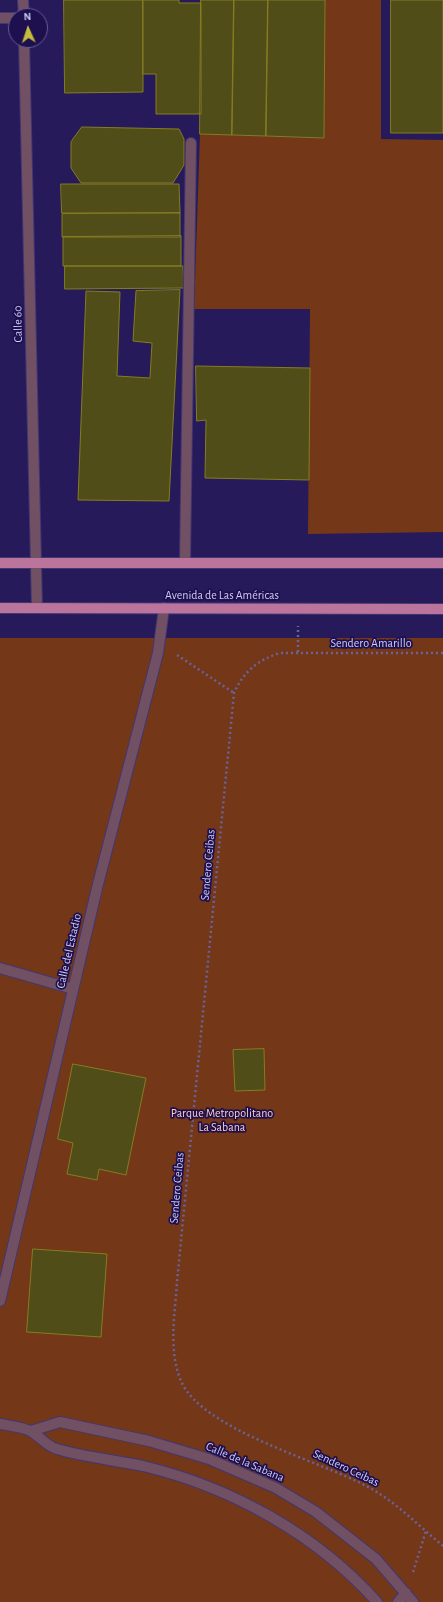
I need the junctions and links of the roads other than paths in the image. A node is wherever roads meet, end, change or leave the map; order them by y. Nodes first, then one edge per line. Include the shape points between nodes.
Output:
1 (24, 48) edge
2 (191, 143) dead end
3 (0, 563) edge
4 (36, 563) junction
5 (185, 563) junction
6 (443, 563) edge
7 (0, 608) edge
8 (37, 608) junction
9 (164, 608) junction
10 (443, 608) edge
11 (0, 968) edge
12 (73, 989) junction
13 (0, 1301) edge
14 (0, 1424) edge
15 (31, 1431) junction
16 (406, 1593) junction
17 (377, 1602) edge
18 (398, 1602) edge
19 (413, 1602) edge

1 - 4 street, Calle 60
2 - 5 street
3 - 4 main road
4 - 5 main road
4 - 8 street, Calle 60
5 - 6 main road
7 - 8 main road, Avenida de Las Américas
8 - 9 main road, Avenida de Las Américas
9 - 10 main road, Avenida de Las Américas
9 - 12 street, Calle del Estadio via 160,643
11 - 12 street
12 - 13 street, Calle del Estadio
14 - 15 street, Calle de la Sabana
15 - 16 street, Calle de la Sabana via 60,1422 149,1440 209,1459 276,1488 316,1512 376,1559
15 - 17 street, Calle de la Sabana via 55,1449 144,1467 203,1485 265,1513 308,1539 358,1581
16 - 18 street
16 - 19 street, Calle de la Sabana

